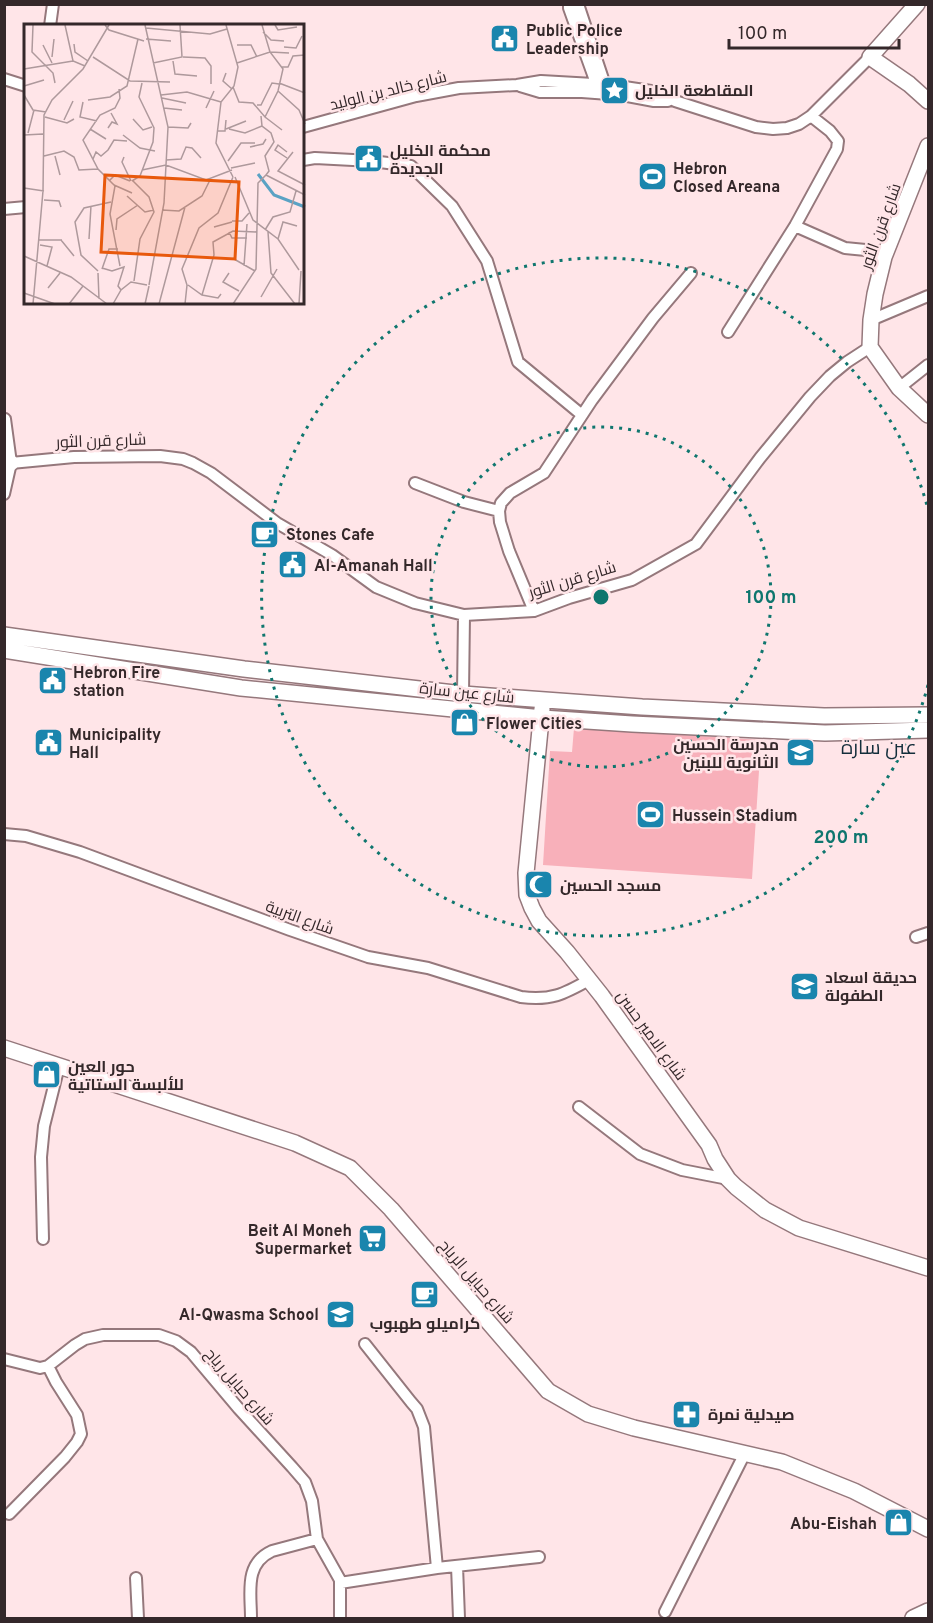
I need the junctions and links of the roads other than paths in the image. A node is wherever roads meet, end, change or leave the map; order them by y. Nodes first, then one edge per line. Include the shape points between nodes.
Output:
1 (54, 4) edge
2 (569, 4) edge
3 (578, 4) edge
4 (917, 4) edge
5 (50, 24) edge
6 (870, 57) junction
7 (4, 79) edge
8 (24, 85) edge
9 (603, 87) junction
10 (928, 101) edge
11 (811, 116) junction
12 (304, 127) edge
13 (928, 146) edge
14 (304, 160) edge
15 (924, 169) edge
16 (24, 207) edge
17 (4, 209) edge
18 (795, 226) junction
19 (886, 252) junction
20 (691, 273) dead end
21 (928, 296) edge
22 (871, 320) junction
23 (728, 332) dead end
24 (870, 347) junction
25 (928, 365) edge
26 (899, 388) junction
27 (582, 415) junction
28 (928, 415) edge
29 (5, 419) edge
30 (8, 459) edge
31 (415, 483) dead end
32 (4, 494) edge
33 (499, 511) junction
34 (534, 611) junction
35 (464, 615) junction
36 (4, 635) edge
37 (4, 650) edge
38 (463, 694) junction
39 (543, 700) junction
40 (928, 716) edge
41 (542, 718) junction
42 (928, 730) edge
43 (4, 834) edge
44 (928, 933) edge
45 (916, 937) dead end
46 (589, 980) junction
47 (4, 1048) edge
48 (58, 1066) junction
49 (579, 1107) dead end
50 (728, 1179) junction
51 (43, 1239) dead end
52 (928, 1268) edge
53 (365, 1344) dead end
54 (4, 1359) edge
55 (48, 1366) junction
56 (746, 1453) junction
57 (9, 1514) dead end
58 (928, 1529) edge
59 (317, 1539) junction
60 (539, 1557) dead end
61 (457, 1566) junction
62 (437, 1568) junction
63 (136, 1578) dead end
64 (340, 1583) junction
65 (928, 1611) edge
66 (665, 1612) dead end
67 (138, 1618) edge
68 (251, 1618) edge
69 (340, 1618) edge
70 (459, 1618) edge
71 (913, 1618) edge

1 - 5 street
2 - 9 street
3 - 9 street
4 - 6 street
6 - 10 street
6 - 11 street
7 - 8 street
9 - 11 street, شارع خالد بن الوليد via 654,101 675,101 756,127 787,128
9 - 12 street, شارع خالد بن الوليد via 540,92 517,85 459,88
11 - 18 street via 838,141 837,149
13 - 15 street, شارع قرن الثور
14 - 27 street via 361,160 411,166 452,206 487,261 518,362
15 - 19 street, شارع قرن الثور
16 - 17 street
18 - 19 street via 845,248
18 - 23 street
19 - 22 street, شارع قرن الثور
20 - 27 street
21 - 22 street
22 - 24 street, شارع قرن الثور
24 - 26 street
24 - 34 street, شارع قرن الثور via 838,369 810,397 696,544 632,580
25 - 26 street
26 - 28 street
27 - 33 street via 544,474 507,496
29 - 30 street
30 - 32 street
30 - 35 street, شارع قرن الثور via 183,459 376,587 415,603
31 - 33 street
33 - 34 street via 509,550
34 - 35 street, شارع قرن الثور
35 - 38 street
36 - 38 street, شارع عين سارة via 244,669
37 - 41 street, شارع عين سارة via 241,688
38 - 39 street, شارع عين سارة
39 - 40 street, شارع عين سارة via 824,716
39 - 41 street, شارع الامير حسن
41 - 42 street, شارع عين سارة via 825,733
41 - 46 street, شارع الامير حسن via 527,895 539,921
43 - 46 street, شارع التربية via 26,836 80,852 368,957 428,968 521,997 550,998
44 - 45 street
46 - 50 street, شارع الامير حسن via 709,1145
47 - 48 street, شارع حبايل الرياح
48 - 51 street via 41,1157
48 - 56 street, شارع حبايل الرياح via 295,1143 350,1168 391,1209 548,1391 588,1414
49 - 50 street via 640,1154 682,1170
50 - 52 street, شارع الامير حسن via 765,1210 799,1228
53 - 62 street via 421,1418
54 - 55 street via 30,1367
55 - 57 street via 77,1416 81,1434 65,1457
55 - 59 street, شارع حبايل رياح via 75,1345 96,1336 159,1335 176,1341 305,1482
56 - 58 street, شارع حبايل الرياح via 782,1461 855,1491
56 - 66 street
59 - 64 street, شارع حبايل رياح
59 - 68 street via 272,1551 256,1563 250,1583
60 - 61 street
61 - 62 street
61 - 70 street
62 - 64 street
63 - 67 street
64 - 69 street, شارع حبايل رياح
65 - 71 street

